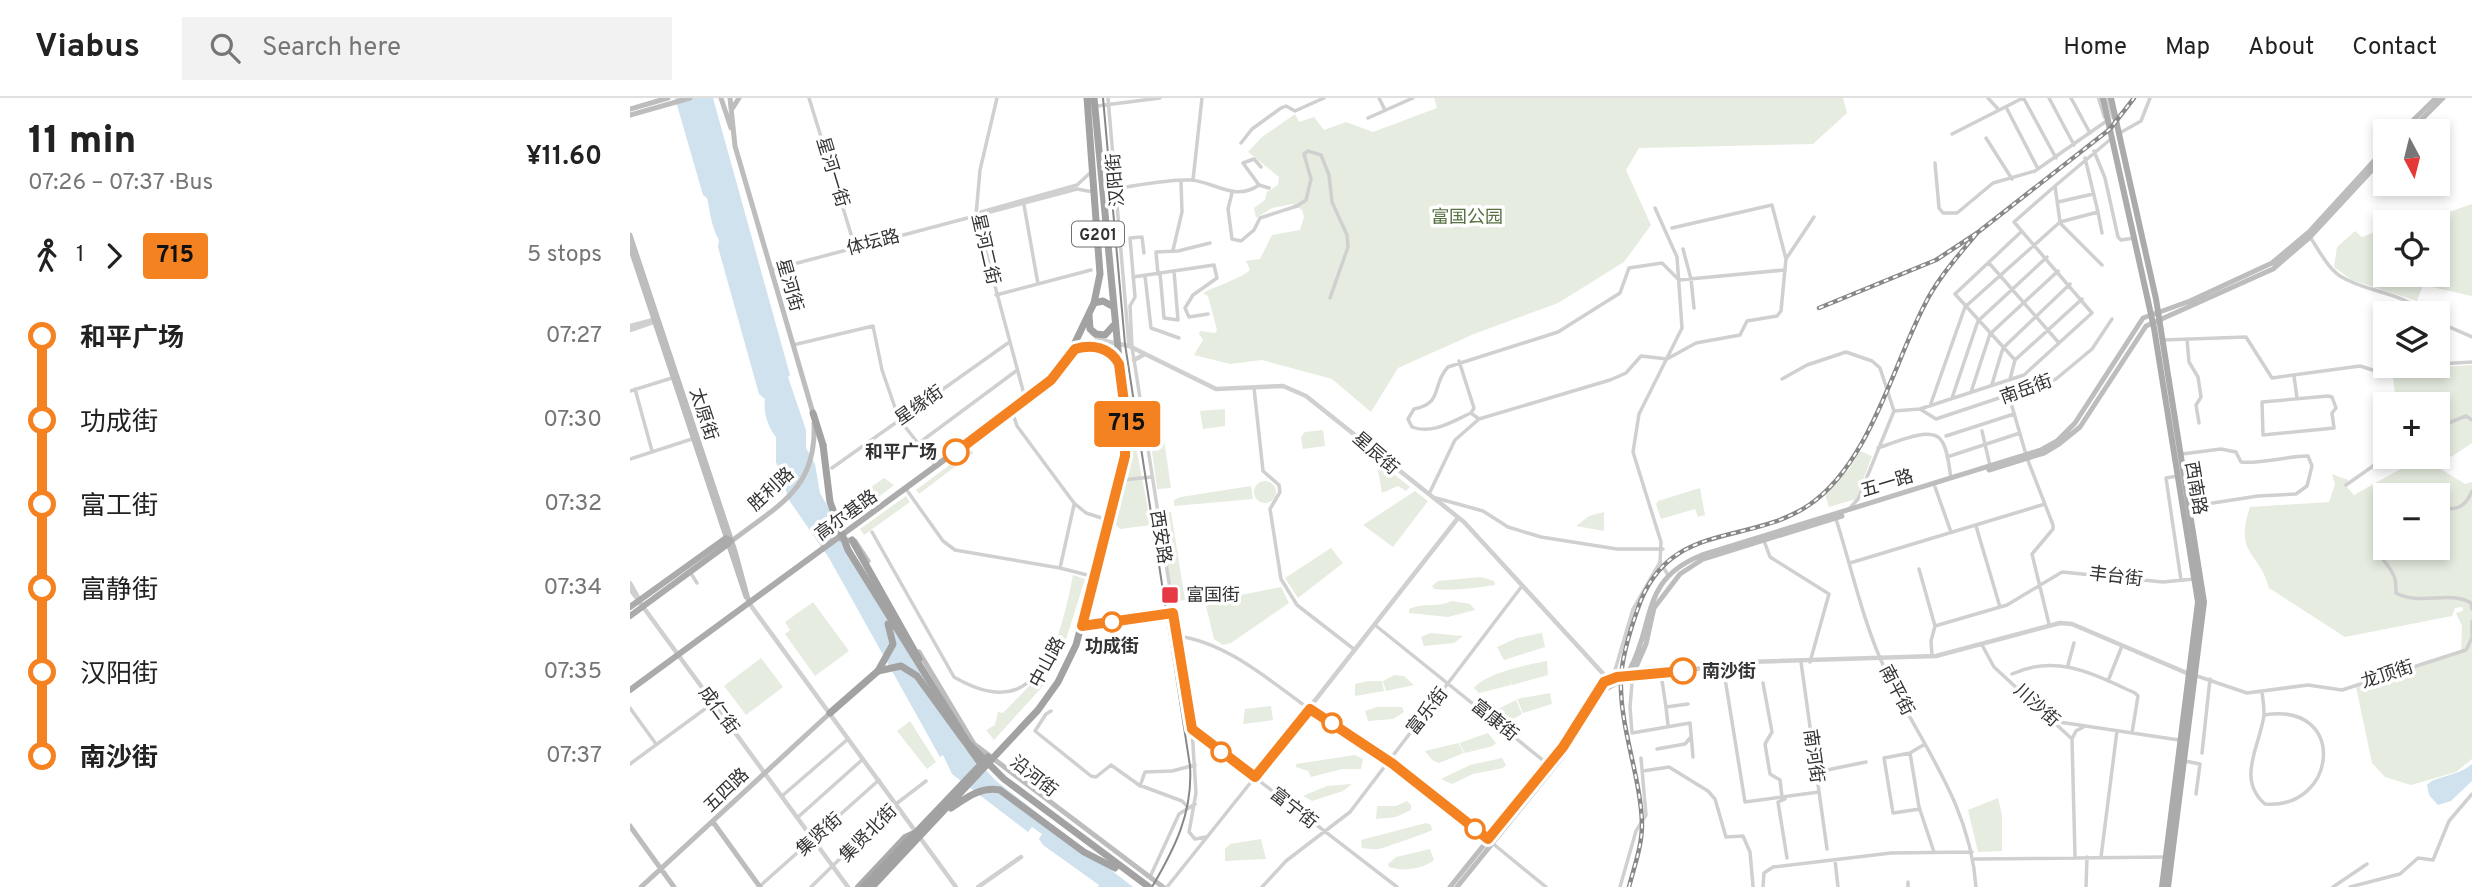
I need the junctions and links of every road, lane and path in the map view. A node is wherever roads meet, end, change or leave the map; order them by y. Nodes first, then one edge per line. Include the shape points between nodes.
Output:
1 (691, 98) edge
2 (722, 98) edge
3 (730, 98) edge
4 (739, 98) edge
5 (809, 98) edge
6 (997, 98) edge
7 (1085, 98) edge
8 (1108, 98) edge
9 (1160, 98) edge
10 (1202, 98) edge
11 (1324, 98) edge
12 (1380, 98) edge
13 (1413, 98) edge
14 (1987, 98) edge
15 (2023, 98) edge
16 (2049, 98) edge
17 (2071, 98) edge
18 (2105, 98) edge
19 (2436, 98) edge
20 (2443, 98) edge
21 (2151, 99) edge
22 (663, 100) edge
23 (1092, 104) edge
24 (1108, 105) junction
25 (2006, 107) junction
26 (630, 109) edge
27 (1385, 110) junction
28 (1998, 110) junction
29 (731, 112) junction
30 (630, 115) edge
31 (1368, 118) dead end
32 (2110, 119) junction
33 (2414, 119) edge
34 (2422, 119) edge
35 (732, 131) junction
36 (2090, 133) junction
37 (1952, 134) dead end
38 (2115, 136) junction
39 (1986, 138) dead end
40 (1241, 143) dead end
41 (2074, 145) junction
42 (2094, 151) junction
43 (2056, 158) junction
44 (2085, 158) junction
45 (2373, 162) edge
46 (1936, 163) dead end
47 (1092, 167) junction
48 (1261, 167) dead end
49 (2038, 169) junction
50 (2373, 169) edge
51 (2012, 179) junction
52 (1193, 180) junction
53 (1181, 181) junction
54 (1259, 185) junction
55 (2055, 186) junction
56 (1115, 188) junction
57 (1269, 188) dead end
58 (1098, 191) junction
59 (1232, 193) junction
60 (2094, 194) junction
61 (2057, 202) junction
62 (1024, 205) dead end
63 (1655, 208) dead end
64 (2098, 212) junction
65 (975, 215) junction
66 (1814, 217) dead end
67 (2060, 223) junction
68 (1672, 228) dead end
69 (2022, 231) junction
70 (2102, 233) dead end
71 (630, 235) edge
72 (2134, 237) junction
73 (2310, 237) junction
74 (1210, 243) dead end
75 (2035, 244) junction
76 (630, 247) edge
77 (855, 247) junction
78 (1683, 249) dead end
79 (1173, 250) junction
80 (1144, 253) dead end
81 (2047, 257) junction
82 (1786, 259) junction
83 (1988, 262) junction
84 (2102, 265) dead end
85 (771, 270) junction
86 (1091, 270) dead end
87 (1784, 270) junction
88 (1174, 271) junction
89 (2058, 271) junction
90 (1159, 274) junction
91 (1145, 276) junction
92 (2000, 276) junction
93 (1133, 277) junction
94 (1692, 279) junction
95 (1679, 280) junction
96 (1038, 284) junction
97 (2070, 284) junction
98 (2012, 289) junction
99 (996, 295) junction
100 (1329, 298) dead end
101 (2083, 299) junction
102 (2411, 301) edge
103 (1094, 303) junction
104 (2024, 303) junction
105 (1112, 306) junction
106 (1965, 307) junction
107 (1694, 308) dead end
108 (1089, 314) junction
109 (1208, 314) dead end
110 (2036, 316) junction
111 (2155, 317) junction
112 (655, 319) junction
113 (2112, 319) dead end
114 (1978, 321) junction
115 (1113, 323) junction
116 (2450, 327) edge
117 (630, 328) edge
118 (1090, 329) junction
119 (2048, 330) junction
120 (1990, 334) junction
121 (2472, 337) edge
122 (1179, 338) dead end
123 (2187, 338) junction
124 (2163, 340) junction
125 (1008, 343) junction
126 (1123, 343) junction
127 (2059, 343) junction
128 (793, 345) junction
129 (2003, 348) junction
130 (1070, 353) junction
131 (1146, 354) junction
132 (1667, 359) junction
133 (1134, 360) junction
134 (2015, 360) junction
135 (1459, 361) junction
136 (2472, 362) edge
137 (2450, 363) edge
138 (1119, 364) junction
139 (2373, 369) edge
140 (1016, 371) junction
141 (2294, 376) junction
142 (675, 377) junction
143 (1782, 379) dead end
144 (2010, 379) junction
145 (1991, 385) junction
146 (1254, 388) junction
147 (633, 390) edge
148 (1971, 392) junction
149 (2009, 396) junction
150 (1952, 398) junction
151 (1026, 399) junction
152 (2297, 399) junction
153 (1930, 405) junction
154 (1016, 407) junction
155 (1920, 409) junction
156 (1894, 411) junction
157 (813, 413) junction
158 (1471, 413) junction
159 (2014, 414) junction
160 (900, 419) junction
161 (1479, 419) junction
162 (2472, 420) edge
163 (2450, 422) edge
164 (2199, 423) dead end
165 (1982, 431) dead end
166 (2020, 433) junction
167 (1945, 436) dead end
168 (695, 438) junction
169 (919, 443) junction
170 (1986, 444) junction
171 (814, 448) joint
172 (1878, 449) junction
173 (652, 452) junction
174 (2182, 454) junction
175 (2026, 456) junction
176 (1947, 457) junction
177 (630, 459) edge
178 (936, 466) junction
179 (1990, 466) junction
180 (2373, 466) edge
181 (832, 468) dead end
182 (2179, 476) junction
183 (1152, 478) junction
184 (1951, 478) junction
185 (1120, 480) junction
186 (2346, 485) dead end
187 (1935, 487) junction
188 (906, 489) junction
189 (2472, 491) edge
190 (1431, 496) junction
191 (1074, 503) junction
192 (2045, 503) junction
193 (2200, 505) dead end
194 (2450, 510) edge
195 (1846, 511) junction
196 (833, 514) junction
197 (1835, 516) junction
198 (1458, 517) junction
199 (1110, 520) junction
200 (1976, 525) junction
201 (872, 532) dead end
202 (1951, 533) junction
203 (1763, 538) junction
204 (852, 540) junction
205 (729, 541) junction
206 (834, 541) junction
207 (1663, 549) junction
208 (2382, 560) edge
209 (1660, 562) junction
210 (1850, 563) junction
211 (1060, 568) junction
212 (1919, 569) dead end
213 (690, 572) junction
214 (1668, 575) junction
215 (1095, 577) junction
216 (2196, 579) junction
217 (2181, 581) junction
218 (630, 583) edge
219 (697, 583) dead end
220 (1523, 585) junction
221 (2040, 586) junction
222 (630, 589) edge
223 (641, 603) junction
224 (749, 603) junction
225 (630, 607) edge
226 (2000, 607) junction
227 (2472, 609) edge
228 (1173, 613) junction
229 (630, 616) edge
230 (2472, 621) edge
231 (1375, 625) junction
232 (2049, 625) junction
233 (1082, 626) junction
234 (1935, 626) junction
235 (1177, 636) junction
236 (1053, 639) dead end
237 (2074, 643) dead end
238 (1982, 645) junction
239 (2122, 646) junction
240 (1355, 650) junction
241 (678, 654) junction
242 (1932, 656) junction
243 (1881, 660) junction
244 (1801, 662) junction
245 (1810, 662) junction
246 (2068, 665) junction
247 (1723, 666) junction
248 (878, 671) junction
249 (1661, 674) junction
250 (2012, 674) dead end
251 (1621, 676) junction
252 (2194, 676) junction
253 (1611, 678) junction
254 (2210, 679) junction
255 (1631, 680) junction
256 (2108, 681) junction
257 (1763, 683) dead end
258 (1449, 684) junction
259 (630, 690) edge
260 (2262, 692) junction
261 (713, 702) junction
262 (1688, 704) dead end
263 (1666, 707) junction
264 (630, 708) edge
265 (1310, 709) junction
266 (1051, 711) dead end
267 (830, 713) junction
268 (950, 715) junction
269 (2264, 715) junction
270 (2057, 722) junction
271 (1668, 725) junction
272 (2086, 726) junction
273 (1192, 729) junction
274 (2117, 731) junction
275 (2132, 733) junction
276 (1691, 737) junction
277 (849, 738) junction
278 (2072, 739) junction
279 (2181, 741) junction
280 (656, 744) junction
281 (1925, 744) junction
282 (1657, 749) dead end
283 (1910, 753) junction
284 (2202, 753) dead end
285 (1693, 757) dead end
286 (1641, 758) dead end
287 (863, 759) junction
288 (987, 761) junction
289 (1388, 761) junction
290 (2185, 761) junction
291 (1866, 762) dead end
292 (630, 764) edge
293 (1195, 765) junction
294 (1549, 765) junction
295 (1643, 771) junction
296 (1816, 772) junction
297 (764, 773) junction
298 (1255, 777) junction
299 (879, 780) junction
300 (926, 781) dead end
301 (1140, 786) junction
302 (963, 791) junction
303 (1819, 792) junction
304 (1800, 794) junction
305 (2196, 794) dead end
306 (2472, 794) edge
307 (782, 796) junction
308 (1782, 797) junction
309 (896, 804) junction
310 (1195, 804) junction
311 (1187, 806) junction
312 (1920, 809) junction
313 (797, 818) junction
314 (713, 822) junction
315 (630, 826) edge
316 (1325, 832) junction
317 (637, 834) junction
318 (917, 835) junction
319 (1206, 837) junction
320 (630, 839) edge
321 (813, 839) junction
322 (1490, 841) junction
323 (1827, 849) dead end
324 (1934, 852) junction
325 (1973, 852) junction
326 (2076, 856) junction
327 (2087, 856) junction
328 (1021, 857) dead end
329 (2101, 857) junction
330 (2168, 857) junction
331 (1787, 858) dead end
332 (1975, 859) junction
333 (1835, 860) junction
334 (2367, 864) dead end
335 (834, 868) junction
336 (1115, 868) junction
337 (661, 869) junction
338 (1150, 877) junction
339 (1753, 886) edge
340 (641, 887) edge
341 (674, 887) edge
342 (759, 887) edge
343 (811, 887) edge
344 (848, 887) edge
345 (858, 887) edge
346 (864, 887) edge
347 (872, 887) edge
348 (956, 887) edge
349 (978, 887) edge
350 (1145, 887) edge
351 (1165, 887) edge
352 (1262, 887) edge
353 (1397, 887) edge
354 (1450, 887) edge
355 (1457, 887) edge
356 (1546, 887) edge
357 (1620, 887) edge
358 (1763, 887) edge
359 (1839, 887) edge
360 (1976, 887) edge
361 (2086, 887) edge
362 (2162, 887) edge
363 (2168, 887) edge
364 (2333, 887) edge
365 (2350, 887) edge

1 - 22 main road
2 - 35 main road, 星河街
3 - 29 main road, 星河街
4 - 29 main road
5 - 77 street, 星河一街
6 - 65 street, 星河二街
7 - 23 highway
8 - 24 street, 汉阳街
9 - 24 street
10 - 52 street
11 - 40 street via 1295,111 1281,108
12 - 27 street
13 - 27 street
14 - 28 street
15 - 25 street
15 - 43 street
16 - 41 street
17 - 36 street
18 - 32 main road, 西南路
18 - 32 street
19 - 33 main road
20 - 34 main road
21 - 38 street via 2141,121
22 - 26 main road
22 - 30 main road
23 - 24 street
23 - 47 highway, 中山路 / G201
23 - 58 highway, 中山路 / G201
24 - 56 street, 汉阳街
25 - 28 street
25 - 49 street
27 - 31 street
28 - 37 street
29 - 35 main road, 星河街
32 - 36 street
32 - 38 main road, 西南路
35 - 85 main road, 星河街
36 - 41 street
38 - 42 street
38 - 72 main road, 西南路
38 - 111 main road, 西南路
39 - 51 street
41 - 43 street
42 - 44 street
42 - 72 street via 2118,237
43 - 49 street
44 - 55 street
44 - 60 street
45 - 111 main road, 五一路 via 2285,254 2260,271
46 - 51 street via 1939,208 1951,215 1993,183
47 - 58 highway, 中山路 / G201
47 - 65 street, 体坛路 via 1077,185
48 - 54 street via 1254,159 1243,163
49 - 51 street
50 - 73 main road, 五一路
52 - 53 street, 体坛路
52 - 59 street
53 - 56 street, 体坛路
53 - 79 street via 1182,212
54 - 57 street
54 - 59 street
55 - 61 street
55 - 69 street via 2014,222
56 - 58 street, 体坛路
56 - 126 street, 汉阳街
58 - 65 street, 体坛路 via 1077,188
58 - 103 highway, 中山路 / G201 via 1101,263
58 - 105 highway, 中山路 / G201
59 - 100 street via 1228,209 1233,239 1241,241 1260,218 1306,200 1311,179 1304,154 1321,155 1348,247
60 - 61 street
60 - 64 street
61 - 67 street
62 - 96 street
63 - 95 street via 1677,257
64 - 67 street
64 - 70 street
65 - 77 street, 体坛路
65 - 99 street, 星河二街
66 - 82 street
67 - 75 street
67 - 84 street
68 - 82 street via 1772,205
69 - 75 street
69 - 83 street
71 - 112 main road, 太原街
72 - 111 main road, 西南路
73 - 102 street via 2341,276
73 - 111 main road, 五一路 via 2273,269
74 - 79 street
75 - 81 street
75 - 92 street
76 - 112 main road, 太原街
77 - 85 street, 体坛路
78 - 94 street
79 - 90 street via 1156,251
80 - 93 street via 1142,237 1130,238
81 - 89 street
81 - 98 street
82 - 87 street
83 - 92 street
83 - 106 street via 1955,294
85 - 128 main road, 星河街
86 - 96 street
87 - 94 street
87 - 132 street via 1777,316 1747,321 1740,335 1696,343
88 - 90 street
88 - 90 street via 1178,320 1164,318
88 - 109 street via 1216,266 1217,278 1185,308 1189,317
89 - 97 street
89 - 104 street
90 - 91 street
91 - 93 street
91 - 122 street via 1151,328
92 - 98 street
92 - 106 street
93 - 126 street via 1135,297
94 - 95 street
94 - 107 street
95 - 132 street via 1682,328
95 - 135 street via 1662,263 1629,268 1620,293 1558,332
96 - 99 street
97 - 101 street
97 - 110 street
98 - 104 street
98 - 114 street
99 - 125 street, 星河二街
101 - 119 street
101 - 127 street via 2092,313
103 - 105 highway
103 - 108 highway, 中山路 / G201
104 - 110 street
104 - 120 street
105 - 115 highway, 中山路 / G201
106 - 114 street
106 - 153 street
108 - 118 highway
108 - 130 highway, 中山路 / G201
110 - 119 street
110 - 129 street
111 - 124 main road, 西南路
111 - 175 main road, 五一路 via 2143,318 2075,423 2057,441
111 - 182 main road, 西南路
112 - 117 street
112 - 142 main road, 太原街
113 - 149 street, 南岳街 via 2072,368 2056,379
114 - 120 street
114 - 150 street
115 - 118 highway via 1111,331 1102,336
115 - 126 highway, 中山路 / G201
116 - 121 street
118 - 126 street, 星辰街 via 1096,338
119 - 127 street
119 - 134 street
120 - 129 street
120 - 148 street
123 - 124 street
123 - 141 street via 2246,337 2273,378
123 - 164 street via 2189,362 2198,376 2201,397 2196,405
124 - 174 main road, 西南路
125 - 140 street, 星河二街
125 - 160 street, 星缘街
126 - 131 street, 星辰街
126 - 133 street, 西安路
126 - 138 highway, 中山路 / G201
127 - 144 street via 2024,375
128 - 157 main road, 星河街
128 - 160 street via 873,326 882,370
129 - 134 street
129 - 145 street
130 - 138 highway via 1098,347 1109,351
130 - 151 main road, 高尔基路 via 1051,380
131 - 133 street
131 - 146 street, 星辰街 via 1216,389
132 - 161 street via 1641,356 1626,373 1610,380
132 - 207 street via 1639,414 1633,452
133 - 183 street, 西安路
134 - 144 street
135 - 158 street via 1474,408
135 - 158 street via 1440,376 1434,400 1414,409 1408,419 1412,427 1432,429
136 - 137 street
138 - 185 highway, 中山路 / G201 via 1127,430
139 - 141 street via 2360,366
140 - 151 street, 星河二街
140 - 169 street
141 - 152 street
142 - 147 street
142 - 168 main road, 太原街
143 - 156 street via 1846,352 1880,368
144 - 145 street
145 - 148 street
146 - 190 street, 星辰街 via 1283,386 1306,396
146 - 240 street via 1263,471 1279,485 1280,492 1270,509 1279,575 1297,605
147 - 173 street
148 - 150 street
149 - 155 street, 南岳街 via 1936,419
149 - 159 street
150 - 153 street
151 - 154 main road, 高尔基路
152 - 152 street via 2262,402 2263,435 2334,428 2332,397
153 - 155 street
154 - 178 main road, 高尔基路
154 - 191 street via 1017,426
155 - 156 street
156 - 172 street
157 - 171 main road, 星河街
157 - 196 highway, bridge via 823,445
158 - 161 street
159 - 166 street
159 - 167 street
160 - 169 street
160 - 181 street, 星缘街
161 - 190 street via 1455,440
162 - 163 street via 2466,416
165 - 170 street
166 - 170 street
166 - 175 street
168 - 173 street
168 - 205 main road, 太原街
169 - 178 street
170 - 176 street
170 - 179 street
171 - 205 main road, 胜利路 via 803,481
172 - 176 street via 1928,435 1942,441
172 - 195 street via 1858,499
173 - 177 street
174 - 193 street via 2221,449 2236,453 2241,462 2308,456 2312,466 2307,486 2297,494
174 - 252 main road, 西南路 via 2204,602
175 - 179 main road, 五一路
175 - 187 main road, 五一路
175 - 192 street
176 - 184 street
178 - 188 main road, 高尔基路
179 - 184 main road, 五一路
180 - 186 street
182 - 216 main road, 西南路
182 - 217 street via 2165,478
183 - 185 street
183 - 228 street, 西安路
184 - 195 main road, 五一路
185 - 199 highway, 中山路 / G201
187 - 197 main road, 五一路
187 - 202 street
188 - 206 main road, 高尔基路, bridge
188 - 211 street via 943,541 955,550
189 - 194 street via 2462,508
190 - 198 street, 星辰街
190 - 207 street via 1483,511 1508,527 1541,537 1617,549
191 - 199 street via 1086,513
191 - 211 street
192 - 200 street
192 - 221 street via 2053,530 2032,554
195 - 197 main road, 五一路
196 - 248 highway, bridge via 844,547 892,635 891,652
196 - 268 highway, bridge via 870,588
197 - 203 main road, 五一路
197 - 210 street, 南平街
198 - 220 street, 星辰街
198 - 231 street
199 - 215 highway, 中山路 / G201
200 - 202 street
200 - 226 street
201 - 236 street via 948,670 970,686 1010,693 1023,689 1041,667
202 - 210 street
203 - 214 main road, 五一路 via 1684,562
203 - 245 street via 1770,557 1829,594
203 - 255 main road, 五一路 via 1703,559 1680,574 1654,608 1643,654
204 - 206 main road, bridge
204 - 268 highway, bridge
204 - 288 main road, 沿河街
205 - 213 main road, 胜利路
205 - 223 main road, 胜利路
205 - 224 main road, 太原街
206 - 224 main road, 高尔基路
207 - 209 street
208 - 227 street via 2393,575 2396,593 2436,600 2462,598
209 - 214 street
209 - 253 street via 1633,609
210 - 243 street, 南平街
211 - 215 street
212 - 234 street
213 - 219 street
213 - 223 main road, 胜利路
214 - 251 main road, 五一路 via 1650,604 1631,667
215 - 233 highway, 中山路 / G201
216 - 217 street, 丰台街
216 - 252 main road, 西南路
217 - 221 street, 丰台街 via 2070,571
218 - 223 street, 成仁街
220 - 253 street, 星辰街
220 - 258 street, 富乐街
221 - 226 street, 丰台街
221 - 232 street
222 - 223 street, 成仁街
223 - 225 main road, 胜利路
223 - 229 main road, 胜利路
223 - 241 street, 成仁街
224 - 241 main road, 高尔基路
224 - 267 street, 太原街
226 - 234 street, 丰台街
228 - 233 street
228 - 235 street, 西安路
230 - 260 street, 龙顶街 via 2466,650 2381,679 2342,690 2308,685
231 - 240 street
231 - 258 street, 富康街
232 - 238 street
232 - 239 street via 2072,624
233 - 288 highway, 中山路 / G201 via 1058,682 1038,710
234 - 242 street
235 - 265 street via 1198,639 1234,657
235 - 273 street, 西安路
237 - 246 street
238 - 242 street
238 - 270 street, 川沙街 via 1994,667
239 - 252 street
239 - 256 street
240 - 265 street
241 - 259 main road, 高尔基路
241 - 261 street, 成仁街
242 - 243 street
243 - 245 street
243 - 281 street, 南平街
244 - 245 street
244 - 247 street
244 - 296 street, 南河街
246 - 250 street
246 - 256 street
247 - 249 street
247 - 308 street via 1745,802
248 - 267 highway
248 - 336 highway, bridge via 894,666 912,672 994,776
249 - 255 street
249 - 263 street
251 - 253 main road
251 - 255 street
252 - 254 street, 龙顶街
252 - 279 main road, 西南路
252 - 290 main road, 西南路
253 - 294 main road, 五一路
254 - 260 street, 龙顶街 via 2247,692
254 - 284 street
255 - 271 street via 1632,733
255 - 322 main road, 五一路 via 1604,691 1563,756
256 - 275 street via 2138,696
257 - 308 street via 1772,732 1765,744 1770,774 1780,780
258 - 289 street, 富乐街
258 - 294 street, 富康街
260 - 269 street
261 - 280 street
261 - 297 street, 成仁街
262 - 263 street
263 - 271 street
264 - 280 street
265 - 289 street
265 - 298 street
266 - 301 street via 1035,731 1091,776 1111,765
267 - 277 street, 太原街
267 - 297 main road, 五四路
268 - 350 highway, bridge via 968,743 1004,779
269 - 269 street via 2252,757 2250,785 2265,804 2291,802 2315,783 2322,766 2322,741 2305,719 2294,714
270 - 272 street
270 - 278 street, 川沙街
271 - 276 street via 1690,723
272 - 274 street
272 - 278 street
273 - 293 street, 西安路
273 - 298 street, 富宁街
274 - 275 street
274 - 329 street
275 - 279 street
276 - 282 street via 1685,744
276 - 285 street
277 - 287 street, 太原街
277 - 307 street
278 - 326 street, 川沙街
279 - 330 main road, 西南路
280 - 292 street
281 - 283 street
281 - 325 street, 南平街 via 1962,816
283 - 312 street
283 - 312 street via 1884,758 1893,813
286 - 295 street
287 - 299 street, 太原街
287 - 313 street
288 - 302 highway, 中山路 / G201
288 - 338 main road, 沿河街
289 - 316 street, 富乐街 via 1350,812
289 - 322 street
290 - 305 street via 2200,764
290 - 330 main road, 西南路
291 - 296 street
293 - 301 street via 1144,772
293 - 310 street, 西安路
294 - 322 main road, 五一路
295 - 339 street via 1669,767 1708,791 1726,837 1743,836 1750,852
295 - 357 street via 1646,815 1636,831
296 - 303 street, 南河街
297 - 307 street, 成仁街
297 - 314 main road, 五四路
298 - 316 street, 富宁街
298 - 319 street
299 - 309 street, 太原街
299 - 321 street, 集贤街
300 - 309 street, 集贤北街
301 - 311 street
302 - 318 highway, 中山路 / G201
302 - 318 highway, 中山路 / G201
302 - 336 highway via 1000,790 1084,852
303 - 304 street
303 - 323 street, 南河街
304 - 308 street
304 - 331 street via 1778,802
306 - 365 street via 2449,821 2433,860 2418,858 2400,873
307 - 313 street, 成仁街
309 - 318 street, 太原街
309 - 335 street, 集贤北街
310 - 311 street
310 - 319 street, 西安路 via 1190,834 1195,839
311 - 338 street
312 - 324 street
313 - 321 street, 成仁街
314 - 337 main road, 五四路
314 - 342 main road
315 - 317 main road
316 - 352 street, 富乐街 via 1277,869
316 - 353 street, 富宁街
317 - 320 street
317 - 337 main road
318 - 345 main road via 905,836
318 - 346 highway, 中山路 / G201
318 - 347 highway, 中山路 / G201
318 - 348 street, 太原街
319 - 351 street
321 - 335 street, 成仁街
321 - 342 street, 集贤街
322 - 354 main road, 五一路
322 - 355 main road, 五一路
322 - 356 street
324 - 325 street
324 - 333 street
325 - 332 street, 南平街
326 - 327 street
326 - 332 street
327 - 329 street
327 - 361 street
328 - 349 street
329 - 330 street
330 - 362 main road, 西南路
330 - 363 main road, 西南路
332 - 360 street, 南平街
333 - 358 street via 1773,867 1764,873
333 - 359 street
334 - 364 street
335 - 343 street, 集贤北街
335 - 344 street, 成仁街
336 - 350 highway, bridge
337 - 340 main road, 五四路
337 - 341 main road
338 - 350 street
338 - 351 main road, 沿河街

